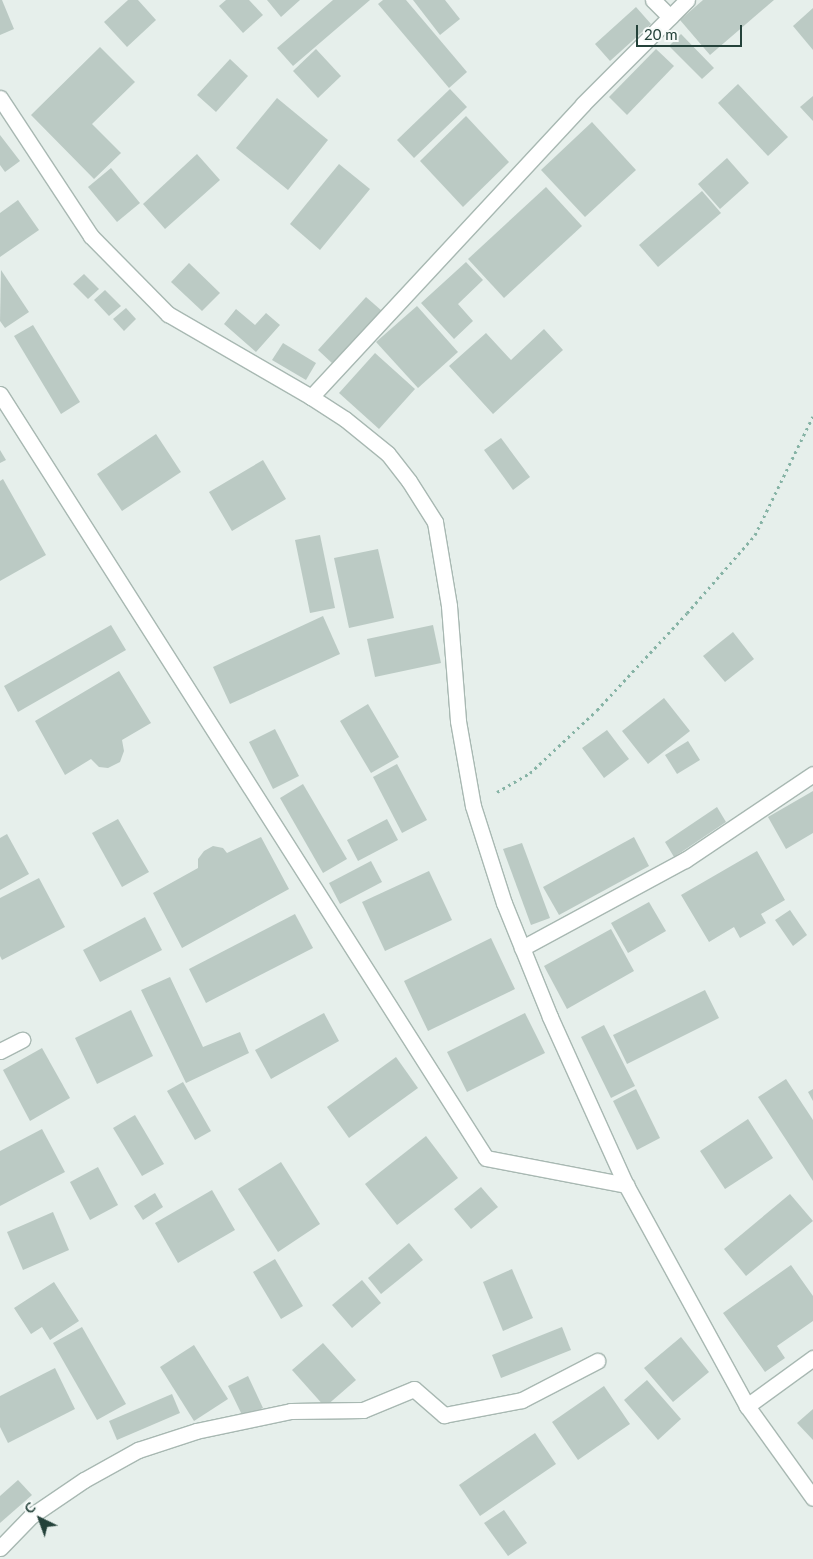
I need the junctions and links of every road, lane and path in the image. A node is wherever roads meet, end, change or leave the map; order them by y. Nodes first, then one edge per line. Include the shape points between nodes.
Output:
1 (653, 0) edge
2 (688, 0) edge
3 (670, 17) junction
4 (0, 98) edge
5 (0, 394) edge
6 (311, 397) junction
7 (813, 416) edge
8 (813, 774) edge
9 (473, 806) junction
10 (522, 948) junction
11 (22, 1040) dead end
12 (0, 1051) edge
13 (626, 1185) junction
14 (813, 1358) edge
15 (597, 1361) dead end
16 (747, 1406) junction
17 (813, 1498) edge
18 (0, 1548) edge

1 - 3 street
2 - 3 street
3 - 6 street via 576,111
4 - 6 street via 91,236 168,314
5 - 13 street via 486,1158
6 - 9 street via 345,419 388,454 435,522 449,606 458,721
7 - 9 path via 755,535 730,564 596,710 530,773
8 - 10 street via 685,860
9 - 10 street
10 - 13 street
11 - 12 street
13 - 16 street
14 - 16 street
15 - 18 street via 522,1400 444,1415 414,1390 363,1410 291,1411 196,1431 138,1450 84,1480 30,1516
16 - 17 street

